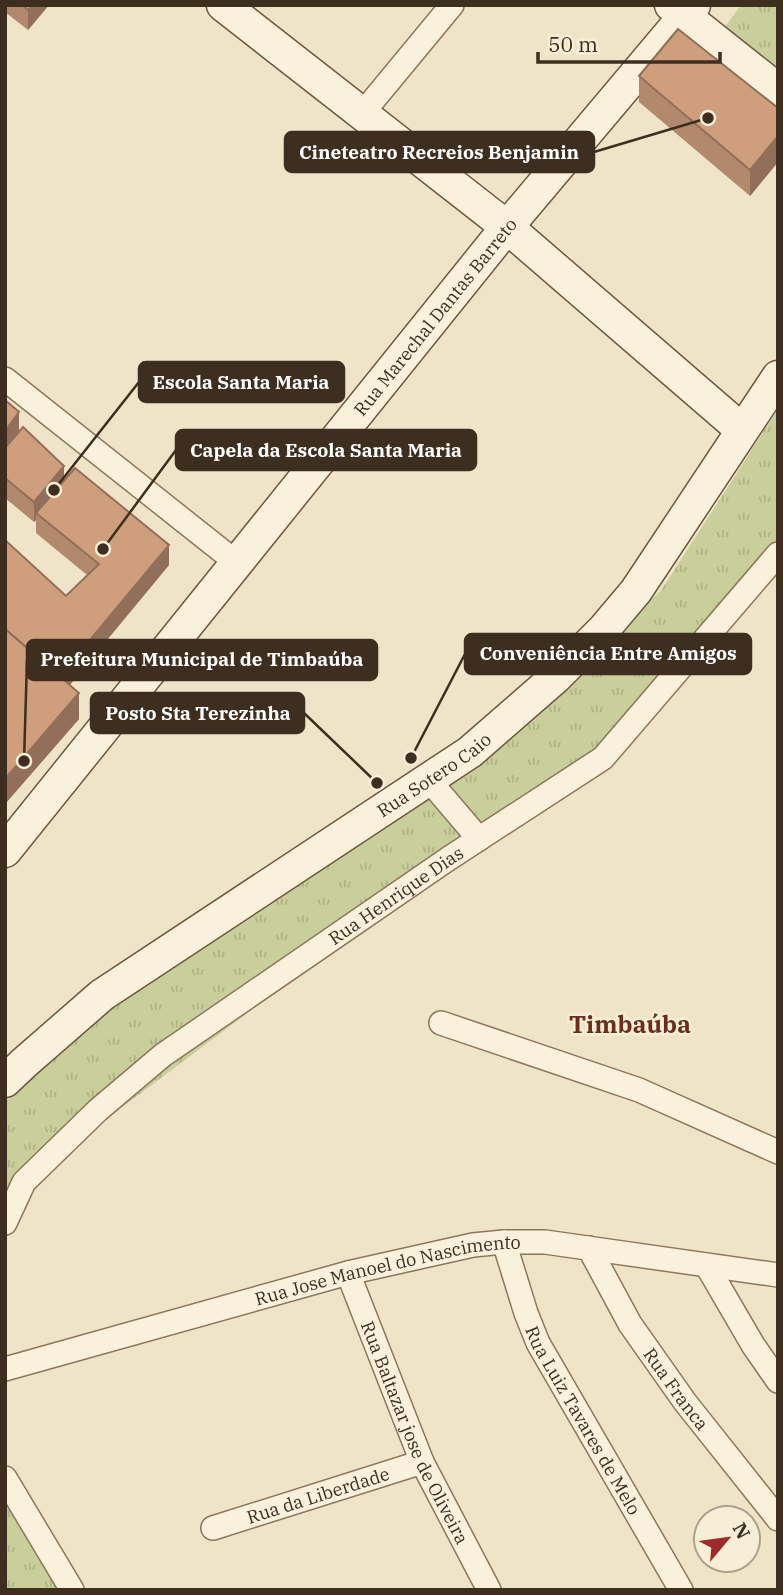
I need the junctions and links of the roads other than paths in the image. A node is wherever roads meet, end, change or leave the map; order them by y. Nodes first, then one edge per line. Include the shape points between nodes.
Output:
1 (223, 5) edge
2 (452, 5) edge
3 (683, 9) edge
4 (778, 90) edge
5 (361, 115) junction
6 (507, 227) junction
7 (778, 377) edge
8 (5, 379) edge
9 (742, 430) junction
10 (778, 554) edge
11 (237, 563) junction
12 (428, 779) junction
13 (480, 839) junction
14 (7, 845) edge
15 (441, 1023) dead end
16 (5, 1082) edge
17 (778, 1152) edge
18 (5, 1223) edge
19 (504, 1241) junction
20 (589, 1248) junction
21 (707, 1266) junction
22 (348, 1273) junction
23 (778, 1275) edge
24 (5, 1369) edge
25 (778, 1381) edge
26 (422, 1462) junction
27 (5, 1478) edge
28 (778, 1519) edge
29 (213, 1528) dead end
30 (72, 1590) edge
31 (489, 1590) edge
32 (681, 1590) edge

1 - 5 street
2 - 5 street
3 - 4 street
3 - 6 street, Rua Marechal Dantas Barreto
5 - 6 street
6 - 9 street
6 - 11 street, Rua Marechal Dantas Barreto
7 - 9 street, Rua Sotero Caio
8 - 11 street
9 - 12 street, Rua Sotero Caio via 636,591 604,629 470,752
10 - 13 street, Rua Henrique Dias via 603,758
11 - 14 street, Rua Marechal Dantas Barreto
12 - 13 street
12 - 16 street, Rua Sotero Caio via 102,995
13 - 18 street, Rua Henrique Dias via 163,1055 24,1182
15 - 17 street via 639,1090
19 - 20 street, Rua Jose Manoel do Nascimento
19 - 22 street, Rua Jose Manoel do Nascimento
19 - 32 street, Rua Luiz Tavares de Melo via 538,1343
20 - 21 street, Rua Jose Manoel do Nascimento
20 - 28 street, Rua Franca via 630,1324
21 - 23 street, Rua Jose Manoel do Nascimento
21 - 25 street
22 - 24 street, Rua Jose Manoel do Nascimento
22 - 26 street, Rua Baltazar jose de Oliveira
26 - 29 street, Rua da Liberdade
26 - 31 street, Rua Baltazar jose de Oliveira
27 - 30 street

